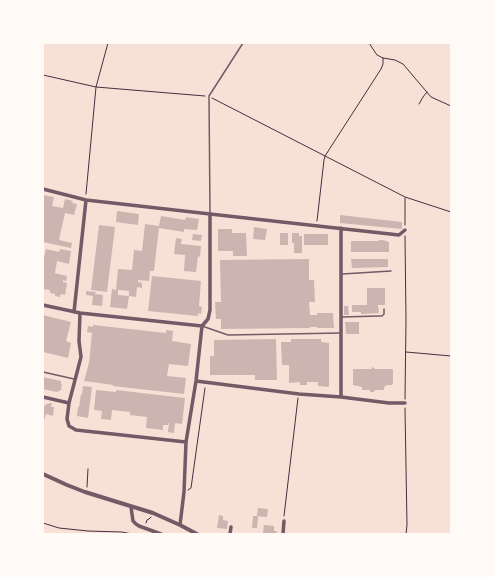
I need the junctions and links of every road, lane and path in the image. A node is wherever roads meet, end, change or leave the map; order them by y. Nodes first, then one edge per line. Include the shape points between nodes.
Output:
1 (108, 43) edge
2 (243, 43) edge
3 (369, 43) edge
4 (383, 58) junction
5 (43, 75) edge
6 (96, 86) junction
7 (427, 92) junction
8 (209, 96) junction
9 (419, 104) dead end
10 (451, 106) edge
11 (325, 156) junction
12 (43, 189) edge
13 (406, 198) junction
14 (86, 200) junction
15 (451, 212) edge
16 (210, 214) junction
17 (317, 226) junction
18 (341, 228) junction
19 (405, 230) junction
20 (390, 271) dead end
21 (340, 274) junction
22 (43, 305) edge
23 (384, 309) dead end
24 (74, 312) junction
25 (80, 313) junction
26 (341, 317) junction
27 (202, 326) junction
28 (340, 333) junction
29 (406, 351) junction
30 (451, 356) edge
31 (43, 372) edge
32 (76, 379) junction
33 (196, 381) junction
34 (206, 383) junction
35 (299, 394) junction
36 (43, 397) edge
37 (341, 397) junction
38 (69, 403) junction
39 (405, 403) junction
40 (186, 442) junction
41 (88, 469) dead end
42 (43, 474) edge
43 (85, 492) junction
44 (184, 492) junction
45 (131, 507) junction
46 (153, 513) junction
47 (284, 521) joint
48 (43, 523) edge
49 (180, 525) junction
50 (231, 527) dead end
51 (151, 530) junction
52 (132, 534) edge
53 (161, 534) edge
54 (197, 534) edge
55 (230, 534) edge
56 (283, 534) edge
57 (406, 534) edge

1 - 6 path
2 - 8 lane
3 - 4 path via 377,55
4 - 7 path via 403,64
4 - 11 path via 377,75
5 - 6 path
6 - 8 path
6 - 14 path
7 - 9 path
7 - 10 path
8 - 11 path
8 - 16 lane
11 - 13 path
11 - 17 path
12 - 14 street
13 - 15 path
13 - 19 path
14 - 16 street
14 - 24 street
16 - 17 street
16 - 27 street via 210,310 208,320
17 - 18 street
18 - 19 street via 399,235
18 - 21 street
19 - 29 path
20 - 21 lane
21 - 26 street
22 - 24 street
23 - 26 lane via 382,316
24 - 25 street
25 - 27 street
25 - 32 street via 81,357
26 - 28 street
27 - 28 lane via 228,335
27 - 33 street
28 - 37 street
29 - 30 path
29 - 39 path
31 - 32 lane
32 - 38 street
33 - 34 street
33 - 40 street
34 - 35 street
34 - 44 path via 191,488
35 - 37 street
35 - 47 path
36 - 38 street
37 - 39 street
38 - 40 street via 67,419 69,426 76,430
39 - 57 path
40 - 44 street
41 - 43 path
42 - 43 street
43 - 45 street
44 - 49 street
45 - 46 street
45 - 51 street via 136,524
46 - 49 street
46 - 51 path via 146,521 152,525
47 - 56 street
48 - 52 path via 88,531
49 - 54 street
50 - 55 street
51 - 53 street

